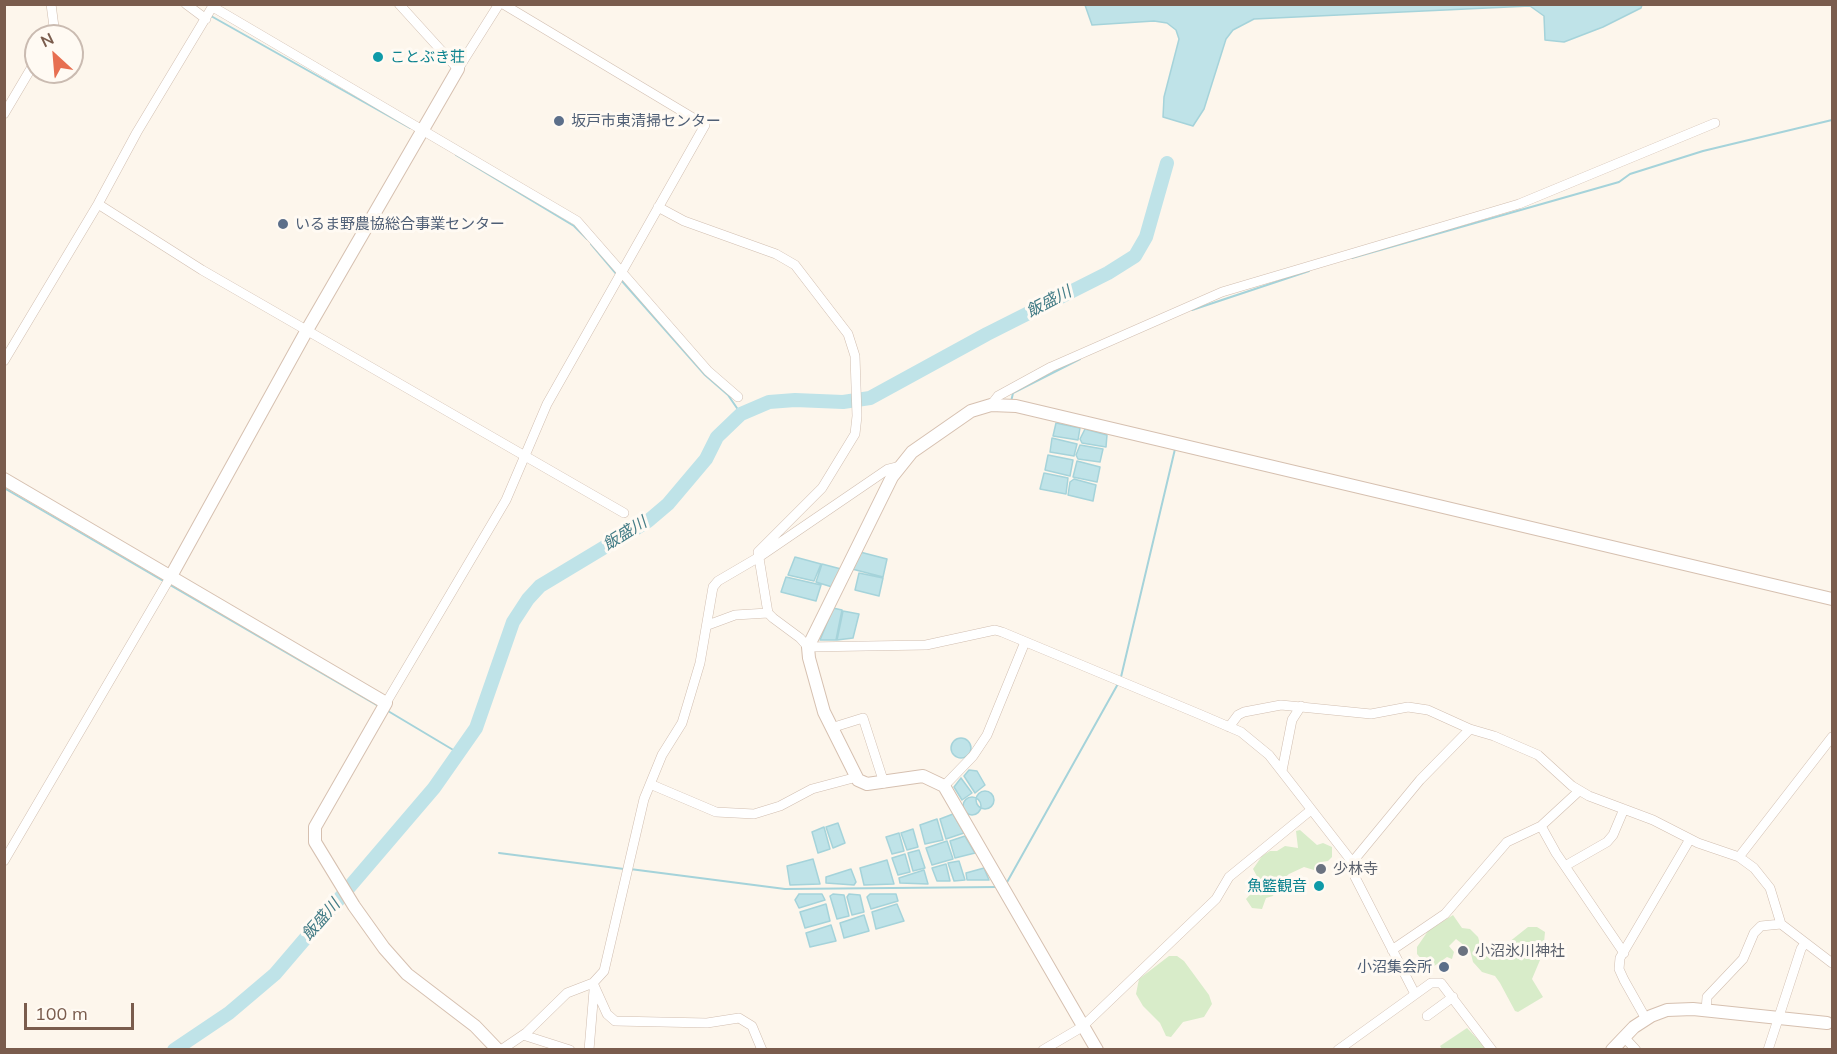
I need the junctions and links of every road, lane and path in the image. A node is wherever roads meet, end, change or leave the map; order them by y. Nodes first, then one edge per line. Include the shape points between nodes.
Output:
1 (51, 4) edge
2 (186, 4) edge
3 (399, 4) edge
4 (501, 4) edge
5 (214, 6) edge
6 (206, 19) junction
7 (54, 24) edge
8 (458, 69) junction
9 (24, 80) edge
10 (4, 114) edge
11 (1715, 123) dead end
12 (421, 130) junction
13 (98, 204) junction
14 (658, 207) junction
15 (621, 272) junction
16 (307, 330) junction
17 (4, 362) edge
18 (738, 397) dead end
19 (991, 405) junction
20 (524, 453) junction
21 (900, 466) junction
22 (4, 479) edge
23 (624, 513) dead end
24 (759, 557) junction
25 (168, 581) junction
26 (1833, 599) edge
27 (768, 613) junction
28 (708, 624) junction
29 (1025, 642) junction
30 (808, 647) junction
31 (386, 703) junction
32 (1301, 706) junction
33 (1229, 727) junction
34 (831, 728) junction
35 (1470, 729) junction
36 (1833, 737) edge
37 (1282, 771) junction
38 (857, 777) junction
39 (884, 783) junction
40 (650, 784) junction
41 (944, 786) junction
42 (1580, 791) junction
43 (1624, 809) junction
44 (1311, 810) junction
45 (1541, 826) junction
46 (1690, 839) junction
47 (1738, 857) junction
48 (4, 861) edge
49 (1353, 863) junction
50 (1565, 866) junction
51 (1781, 924) junction
52 (1805, 943) junction
53 (1392, 950) junction
54 (1624, 953) junction
55 (1833, 963) edge
56 (593, 987) junction
57 (1415, 994) junction
58 (1453, 997) junction
59 (1706, 1011) junction
60 (1427, 1016) dead end
61 (1777, 1018) junction
62 (1646, 1019) junction
63 (1827, 1023) dead end
64 (1082, 1028) junction
65 (523, 1035) junction
66 (1624, 1037) junction
67 (538, 1045) edge
68 (1341, 1049) edge
69 (499, 1050) edge
70 (570, 1050) edge
71 (589, 1050) edge
72 (762, 1050) edge
73 (1043, 1050) edge
74 (1097, 1050) edge
75 (1492, 1050) edge
76 (1612, 1050) edge
77 (1636, 1050) edge
78 (1768, 1050) edge

1 - 7 street
2 - 6 street
3 - 8 street
4 - 8 street
4 - 14 street via 705,125
5 - 6 street
5 - 12 street
6 - 13 street
8 - 12 street
9 - 10 street
11 - 19 street via 1519,204 1222,292 1051,368 998,396
12 - 15 street via 577,221
12 - 16 street
13 - 16 street
13 - 17 street
14 - 15 street
14 - 24 street via 795,265 848,334 855,356 855,434 813,499 758,552
15 - 18 street via 708,371
15 - 20 street
16 - 20 street
16 - 25 street
19 - 21 street via 972,411 939,431
19 - 26 street via 1016,406
20 - 23 street
20 - 31 street via 506,500
21 - 24 street via 888,469
21 - 30 street
22 - 25 street
24 - 27 street
24 - 28 street via 713,587
25 - 31 street
25 - 48 street
27 - 28 street via 735,615
27 - 30 street
28 - 40 street via 682,723
29 - 30 street via 995,630 926,645
29 - 33 street
29 - 41 street via 987,735
30 - 34 street via 819,700
31 - 69 street via 315,827 315,842 384,948 408,974 475,1026
32 - 33 street via 1244,712
32 - 35 street via 1371,714 1418,707
32 - 37 street via 1292,720
33 - 37 street via 1256,744
34 - 38 street
34 - 39 street via 863,718
35 - 42 street via 1538,756
35 - 49 street via 1420,780
36 - 47 street
37 - 44 street
38 - 39 street via 867,784
38 - 40 street via 812,789 780,806 753,814 716,812
39 - 41 street via 923,776
40 - 56 street via 608,959
41 - 64 street
42 - 43 street
42 - 45 street
43 - 46 street
43 - 50 street via 1607,842
44 - 49 street
44 - 64 street via 1229,877 1216,899
45 - 50 street
45 - 53 street via 1507,842 1445,914
46 - 47 street
46 - 54 street
47 - 51 street via 1754,868 1770,888
49 - 53 street via 1355,877
50 - 54 street
51 - 52 street
51 - 59 street via 1757,929 1743,959 1707,997
52 - 55 street
52 - 61 street
53 - 57 street
54 - 62 street via 1619,969
56 - 65 street via 567,993
56 - 71 street
56 - 72 street via 615,1021 707,1023 744,1019 753,1026
57 - 58 street via 1431,983 1441,983
57 - 68 street
58 - 60 street
58 - 75 street
59 - 61 street
59 - 62 street via 1667,1010
61 - 63 street
61 - 78 street
62 - 66 street
64 - 73 street
64 - 74 street
65 - 67 street
65 - 69 street
66 - 76 street
66 - 77 street
67 - 70 street

